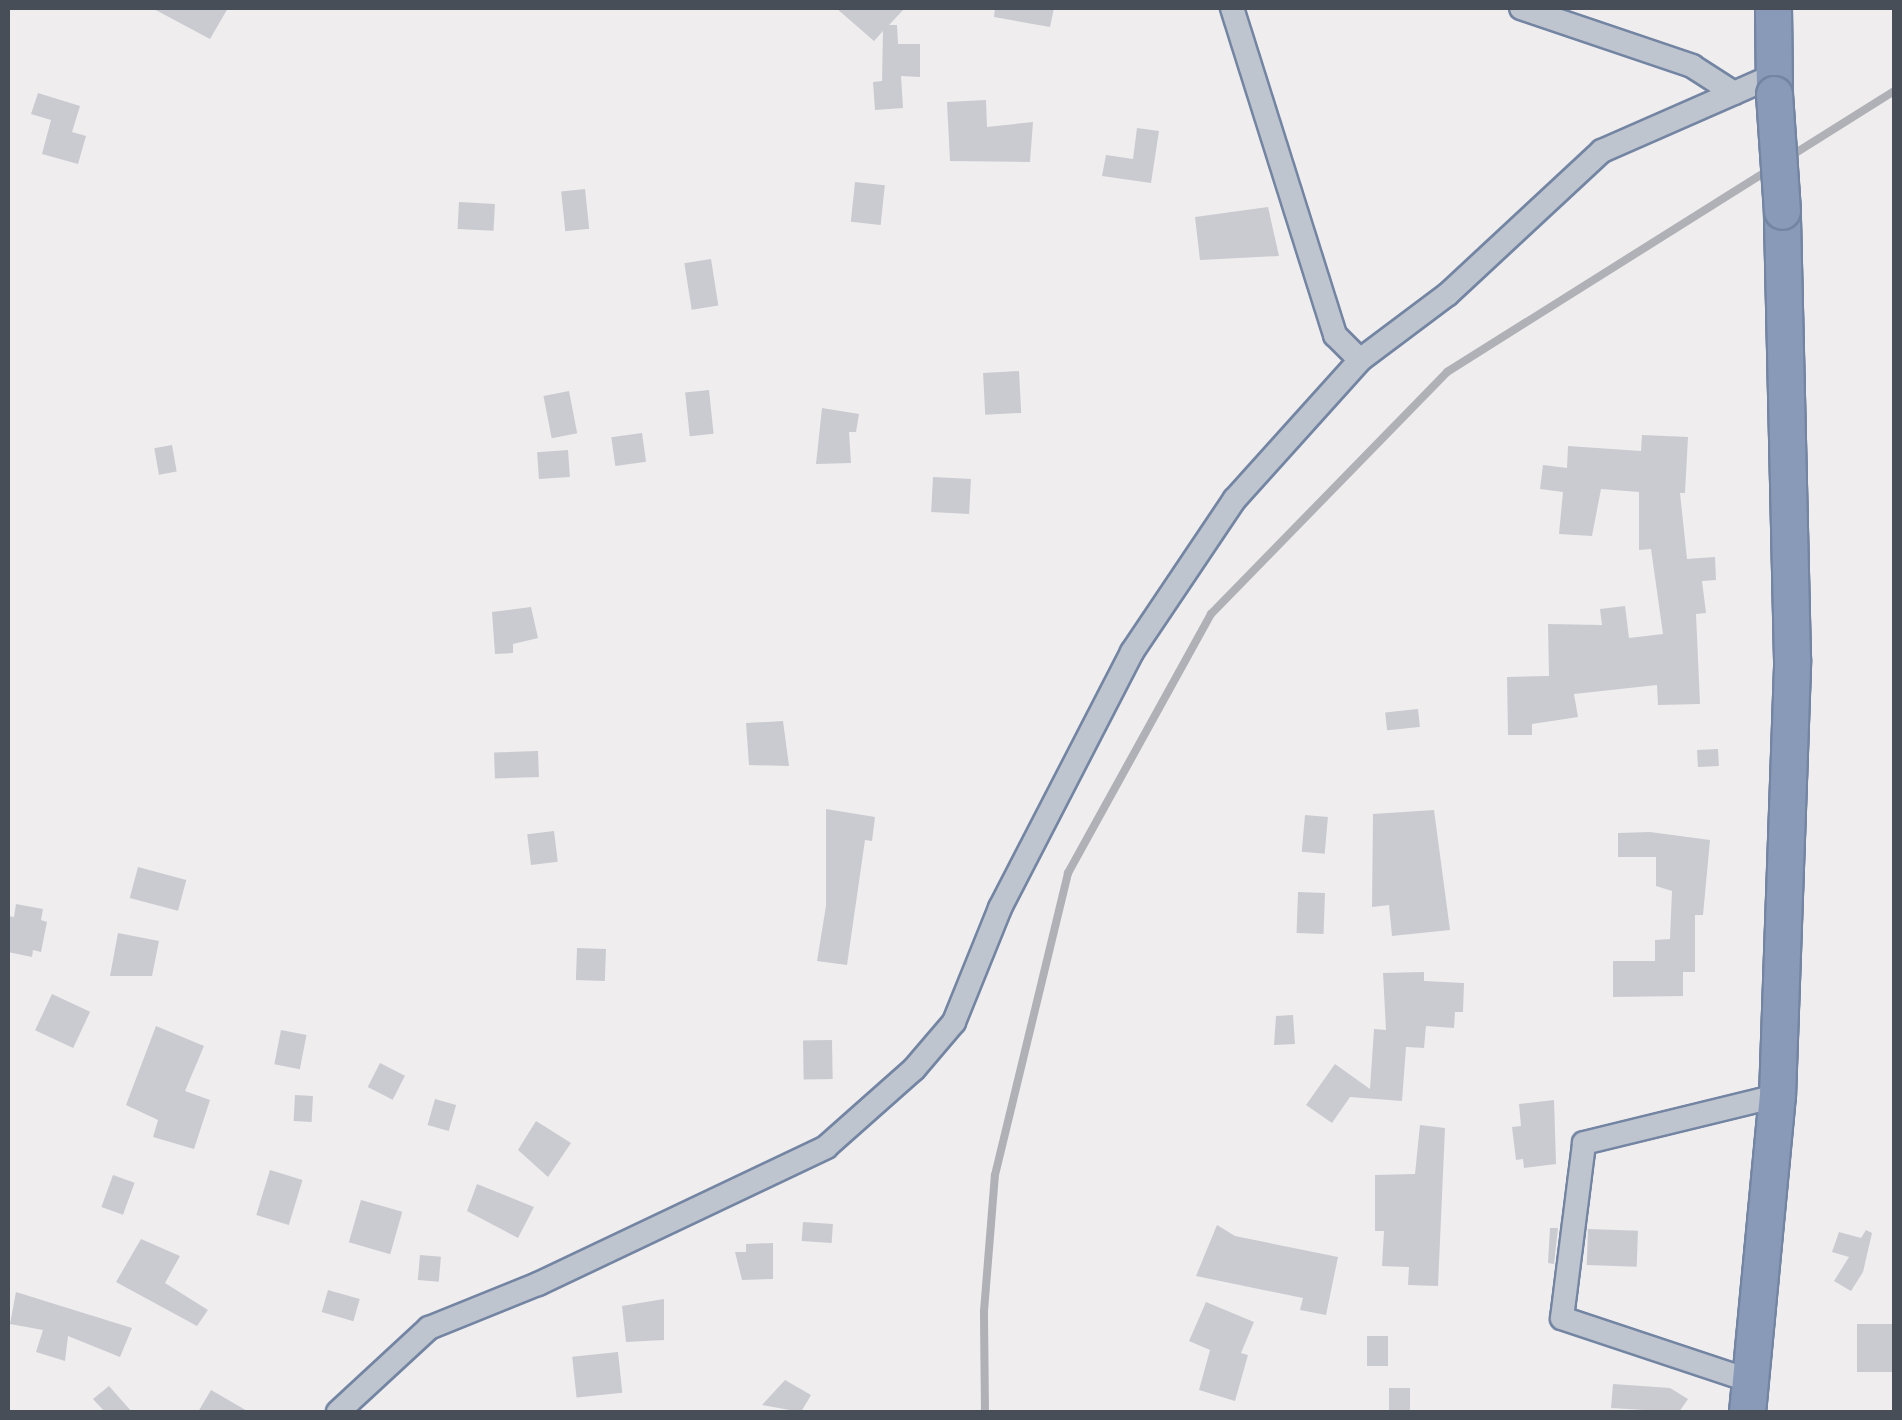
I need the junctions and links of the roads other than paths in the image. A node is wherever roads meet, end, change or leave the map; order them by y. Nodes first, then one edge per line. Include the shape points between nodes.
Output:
1 (1232, 8) edge
2 (1522, 8) edge
3 (1773, 8) edge
4 (1774, 85) junction
5 (1734, 93) junction
6 (1360, 360) junction
7 (1777, 1096) junction
8 (1749, 1397) edge
9 (338, 1412) edge

1 - 6 street via 1335,335
2 - 5 street via 1692,66
3 - 4 highway
4 - 5 street
4 - 7 highway, bridge via 1792,659
5 - 6 street via 1602,151 1448,294
6 - 9 street via 1236,499 1132,652 1000,908 954,1022 914,1069 826,1147 538,1284 429,1328
7 - 8 highway
7 - 8 street via 1584,1143 1562,1318

